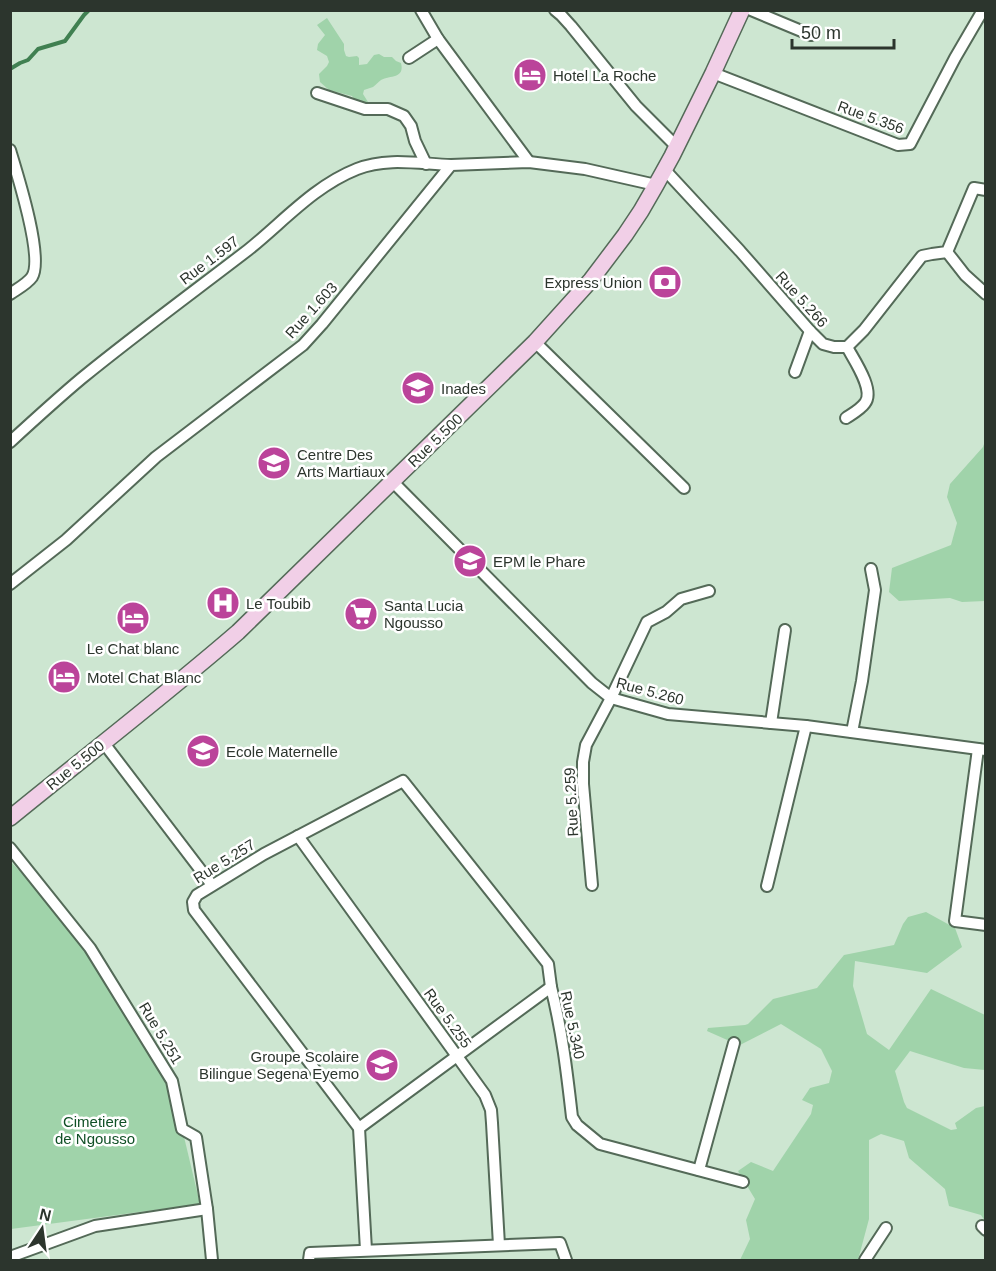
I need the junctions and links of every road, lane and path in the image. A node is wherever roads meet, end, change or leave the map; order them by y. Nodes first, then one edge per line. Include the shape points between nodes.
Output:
1 (421, 10) edge
2 (555, 10) edge
3 (742, 10) edge
4 (751, 10) edge
5 (983, 10) edge
6 (811, 35) dead end
7 (438, 39) junction
8 (409, 58) dead end
9 (713, 73) junction
10 (317, 93) dead end
11 (676, 147) junction
12 (10, 150) edge
13 (529, 162) junction
14 (426, 164) junction
15 (452, 165) junction
16 (664, 170) junction
17 (656, 185) junction
18 (986, 190) edge
19 (947, 252) junction
20 (10, 294) edge
21 (986, 294) edge
22 (810, 331) junction
23 (535, 342) junction
24 (848, 347) junction
25 (795, 372) dead end
26 (846, 418) dead end
27 (10, 442) edge
28 (393, 482) junction
29 (684, 488) dead end
30 (871, 569) dead end
31 (10, 584) edge
32 (709, 591) dead end
33 (786, 630) dead end
34 (611, 698) junction
35 (771, 723) junction
36 (806, 726) junction
37 (852, 732) junction
38 (103, 742) junction
39 (982, 749) edge
40 (10, 818) edge
41 (298, 836) junction
42 (10, 848) edge
43 (213, 885) junction
44 (592, 885) dead end
45 (767, 886) dead end
46 (986, 925) edge
47 (551, 987) junction
48 (734, 1044) dead end
49 (457, 1056) junction
50 (359, 1128) junction
51 (699, 1170) junction
52 (743, 1182) dead end
53 (207, 1209) junction
54 (886, 1228) dead end
55 (499, 1245) junction
56 (366, 1250) junction
57 (10, 1257) edge
58 (212, 1260) edge
59 (309, 1260) edge
60 (566, 1260) edge
61 (865, 1260) edge

1 - 7 street
2 - 11 street
3 - 9 main road, Rue 5.500
4 - 6 street
5 - 9 street, Rue 5.356 via 910,144 898,145
7 - 8 street
7 - 13 street
9 - 11 main road, Rue 5.500
10 - 14 street via 365,109 388,109 404,116
11 - 16 main road, Rue 5.500
12 - 20 street via 36,257 32,276
13 - 15 street
13 - 17 street
14 - 15 street, Rue 1.597
14 - 27 street, Rue 1.597 via 383,162 357,169 330,183 81,379
15 - 31 street, Rue 1.603 via 303,345 156,457 66,540
16 - 17 main road, Rue 5.500
16 - 22 street, Rue 5.266
17 - 23 main road, Rue 5.500 via 591,280
18 - 19 street via 974,188
19 - 21 street
19 - 24 street via 922,256
22 - 24 street, Rue 5.266 via 823,344
22 - 25 street
23 - 28 main road, Rue 5.500
23 - 29 street
24 - 26 street via 868,396 865,404
28 - 34 street, Rue 5.260
28 - 38 main road, Rue 5.500 via 238,632
30 - 37 street via 875,590
32 - 34 street, Rue 5.259 via 681,599 647,622
33 - 35 street
34 - 35 street, Rue 5.260 via 668,714
34 - 44 street, Rue 5.259 via 586,745 583,762
35 - 36 street, Rue 5.260
36 - 37 street, Rue 5.260
36 - 45 street
37 - 39 street, Rue 5.260
38 - 40 main road, Rue 5.500
38 - 43 street
39 - 46 street via 955,921
41 - 43 street, Rue 5.257
41 - 47 street, Rue 5.257 via 403,781 548,964
41 - 49 street, Rue 5.255
42 - 53 street, Rue 5.251 via 90,948 172,1081 182,1129 196,1137
43 - 50 street, Rue 5.257 via 197,895 194,910
47 - 49 street, Rue 5.340
47 - 51 street, Rue 5.340 via 564,1047 572,1117 578,1125 600,1144
48 - 51 street
49 - 50 street, Rue 5.340
49 - 55 street, Rue 5.255 via 491,1110
50 - 56 street
51 - 52 street, Rue 5.340
53 - 57 street via 95,1226
53 - 58 street, Rue 5.251
54 - 61 street
55 - 56 street
55 - 60 street via 560,1243
56 - 59 street via 310,1253

